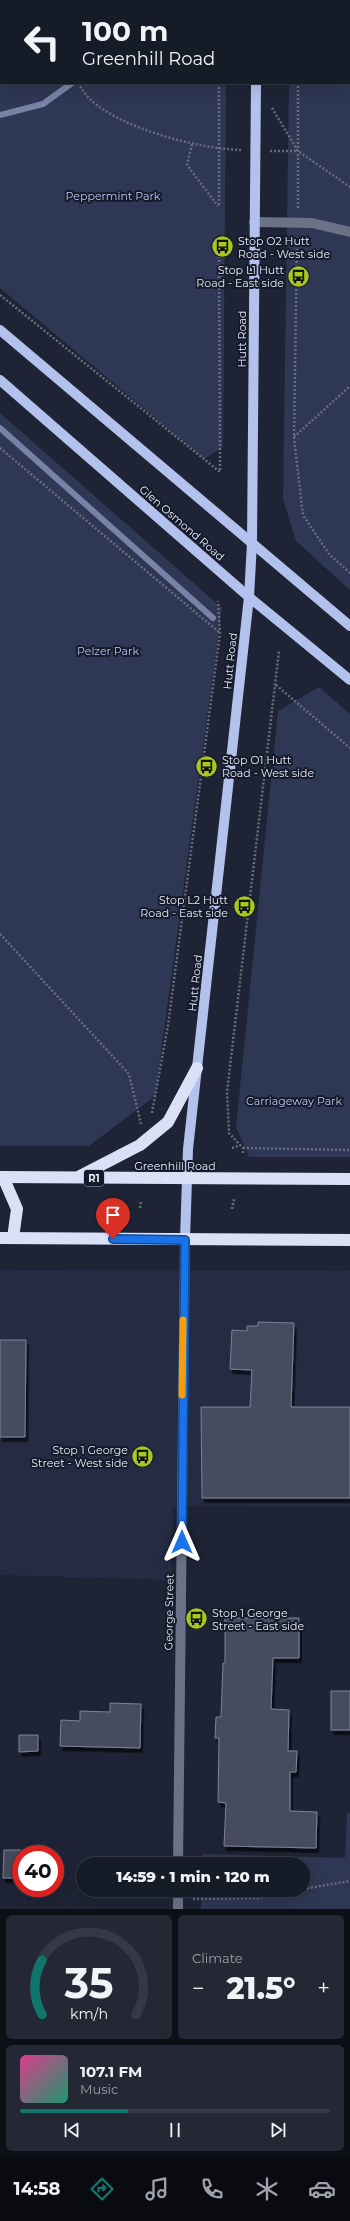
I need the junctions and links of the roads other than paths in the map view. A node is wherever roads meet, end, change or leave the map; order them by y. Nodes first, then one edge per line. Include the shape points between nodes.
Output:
1 (256, 84) edge
2 (254, 222) junction
3 (350, 232) edge
4 (0, 330) edge
5 (0, 380) edge
6 (252, 543) junction
7 (249, 597) junction
8 (350, 626) edge
9 (350, 680) edge
10 (197, 1068) junction
11 (1, 1177) edge
12 (77, 1178) junction
13 (186, 1179) junction
14 (350, 1179) edge
15 (0, 1238) edge
16 (13, 1238) junction
17 (185, 1240) junction
18 (350, 1240) edge
19 (178, 1857) edge

1 - 2 main road, Hutt Road
2 - 3 street via 312,223
2 - 6 main road, Hutt Road
4 - 6 main road
5 - 7 main road, Glen Osmond Road
6 - 7 main road, Hutt Road
6 - 8 main road
7 - 9 main road, Glen Osmond Road
7 - 10 main road, Hutt Road
10 - 12 highway via 168,1122 140,1145
10 - 13 main road, Hutt Road
11 - 12 highway, Greenhill Road / R1
11 - 16 highway via 17,1209
12 - 13 highway, Greenhill Road / R1
13 - 14 highway, Greenhill Road / R1
13 - 17 main road, Hutt Road
15 - 16 highway
16 - 17 highway
17 - 18 highway
17 - 19 street, George Street

